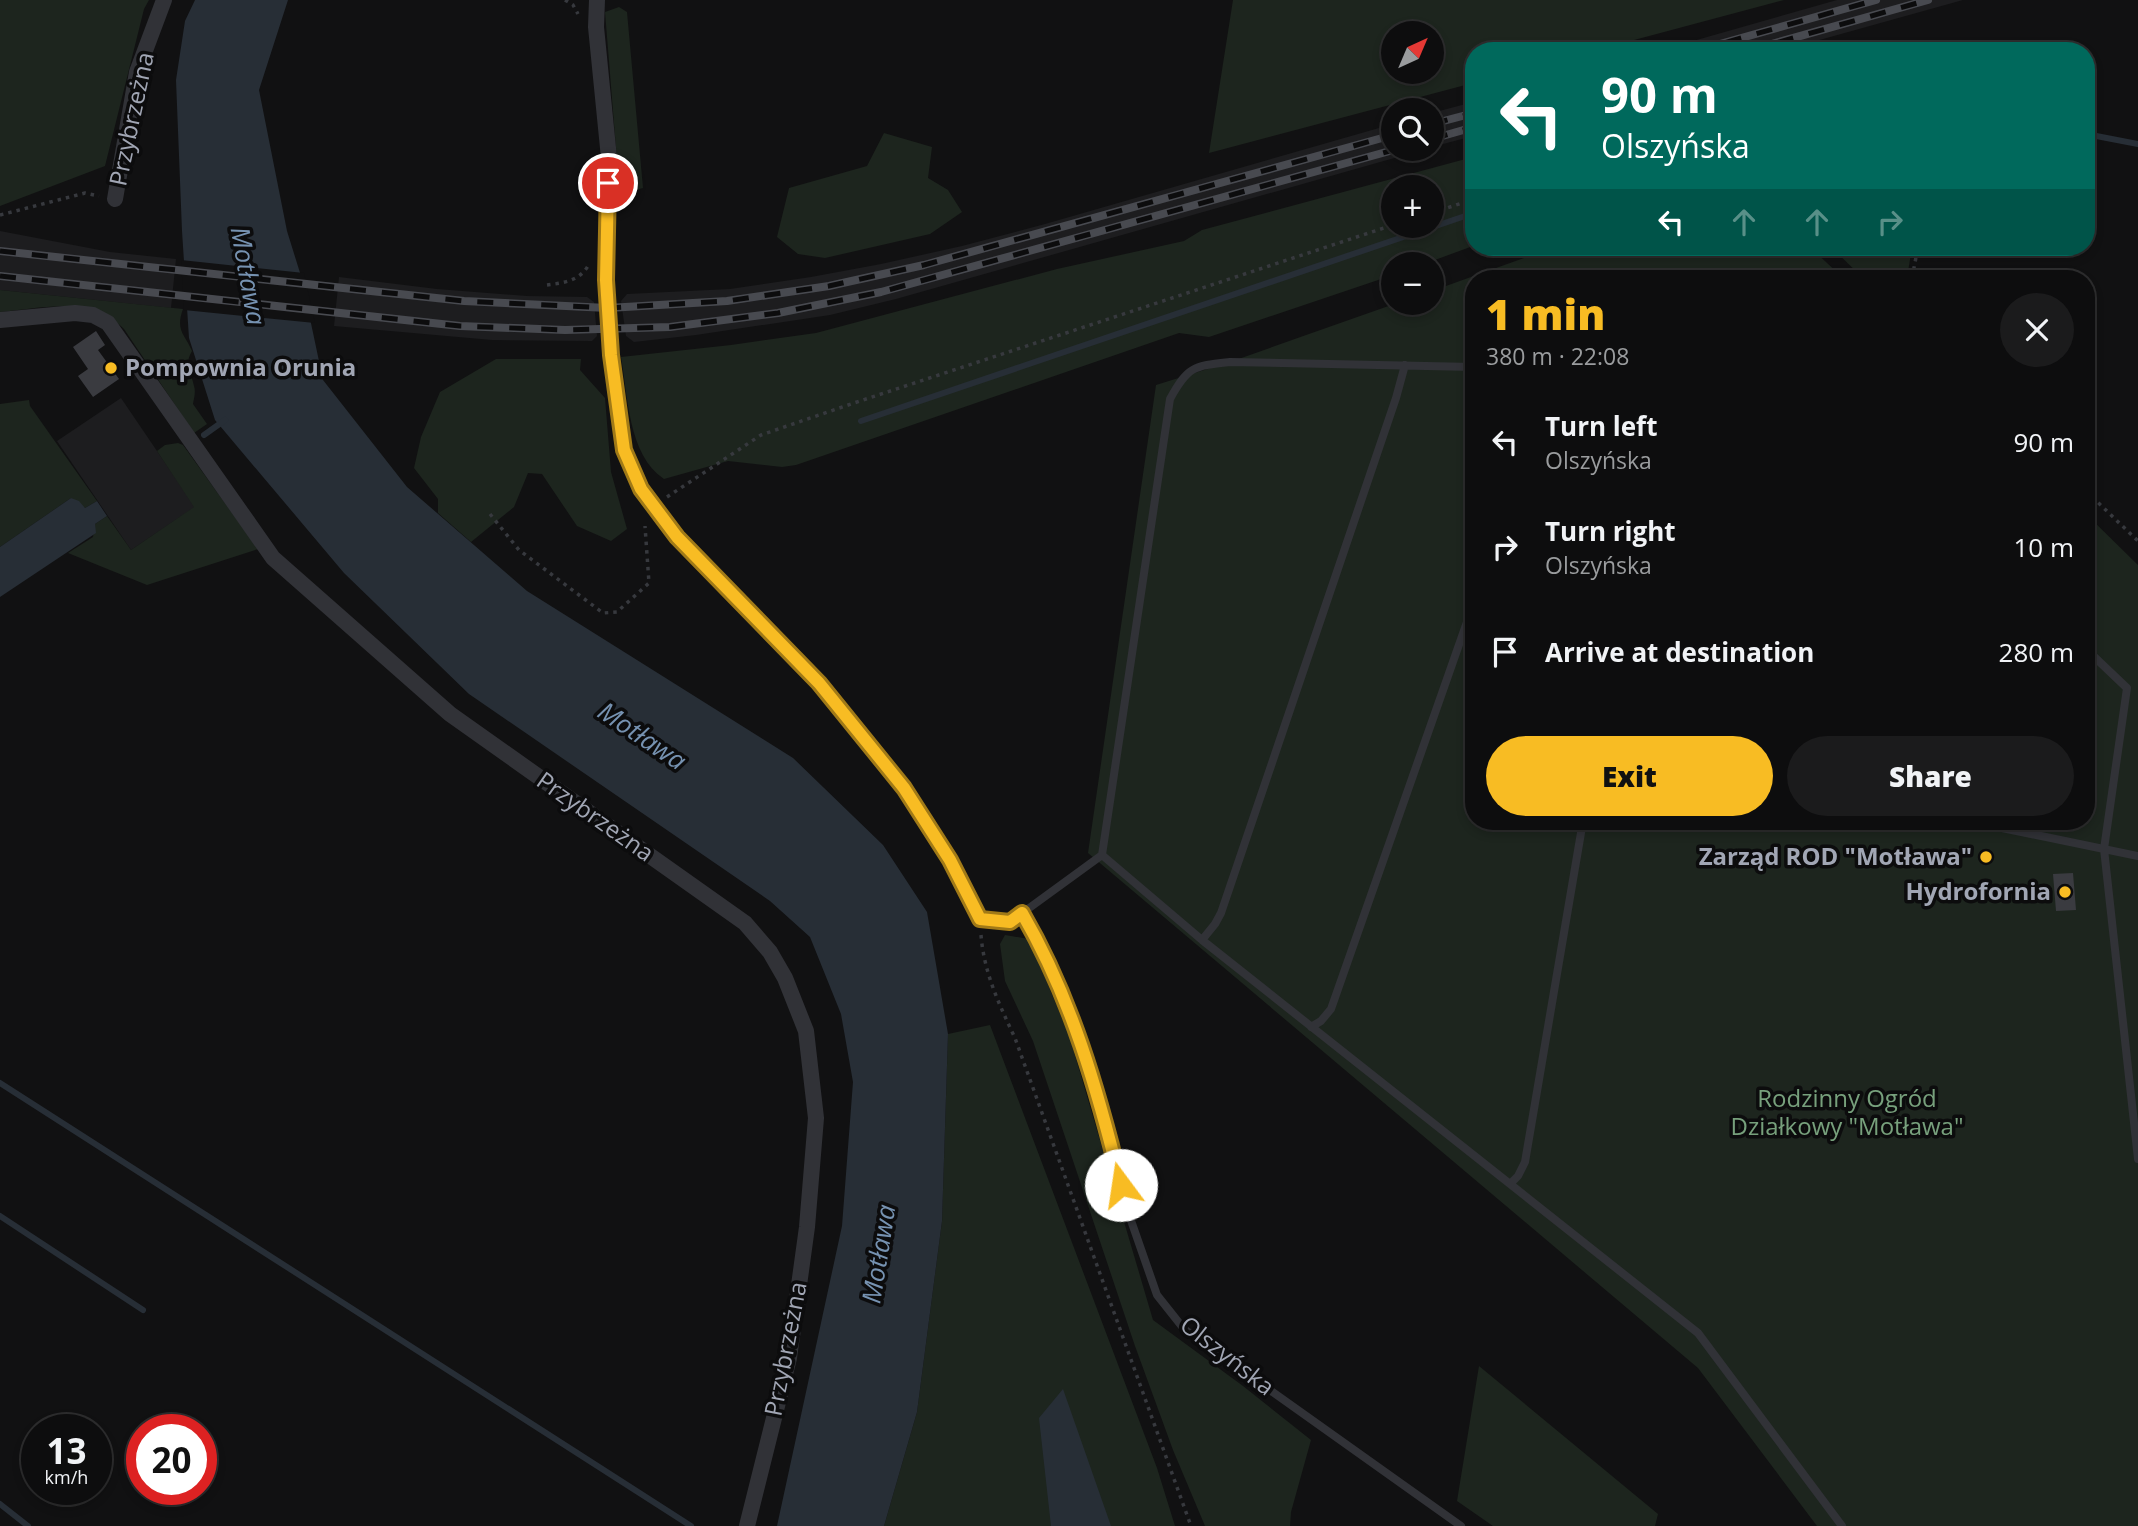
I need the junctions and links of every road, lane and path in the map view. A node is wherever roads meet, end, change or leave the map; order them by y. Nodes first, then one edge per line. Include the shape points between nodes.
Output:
1 (164, 0) edge
2 (565, 0) edge
3 (597, 0) edge
4 (581, 19) dead end
5 (115, 198) joint
6 (1465, 202) edge
7 (1444, 209) edge
8 (0, 215) edge
9 (1381, 229) edge
10 (589, 265) dead end
11 (547, 285) dead end
12 (0, 320) edge
13 (1405, 365) junction
14 (1465, 367) edge
15 (641, 489) junction
16 (2095, 500) edge
17 (653, 506) junction
18 (490, 514) dead end
19 (2138, 541) edge
20 (1465, 628) edge
21 (2095, 658) edge
22 (1581, 830) edge
23 (2012, 830) edge
24 (2104, 849) junction
25 (2138, 856) edge
26 (1099, 858) junction
27 (1022, 913) junction
28 (980, 919) junction
29 (1202, 940) junction
30 (1311, 1027) junction
31 (2138, 1159) edge
32 (1510, 1184) junction
33 (747, 1526) edge
34 (1191, 1526) edge
35 (1461, 1526) edge
36 (1842, 1526) edge

1 - 5 street, Przybrzeżna via 138,72
2 - 4 path
3 - 15 street via 609,158 606,280 611,355 624,450
5 - 8 path via 85,193
6 - 7 path
9 - 17 path via 761,435
10 - 11 path via 570,282
12 - 33 street, Przybrzeżna via 75,313 108,323 273,558 450,714 745,923 770,952 806,1031 816,1118 789,1358
13 - 14 lane
13 - 26 lane via 1230,362 1198,366 1181,378 1170,399
13 - 29 lane via 1221,913
15 - 17 street
15 - 18 path via 649,583 617,612 604,613 519,550
16 - 19 path
17 - 28 street via 677,537 819,683 904,788 950,860
20 - 30 lane via 1331,1009
21 - 24 lane via 2127,688
22 - 32 lane via 1525,1162
23 - 24 lane
24 - 25 lane
24 - 31 lane
26 - 27 lane
26 - 29 lane
27 - 28 lane via 1010,922
27 - 35 lane, Olszyńska via 1068,1008 1157,1295 1184,1329
28 - 34 path via 994,994 1015,1038
29 - 30 lane
30 - 32 lane
32 - 36 lane via 1698,1333

